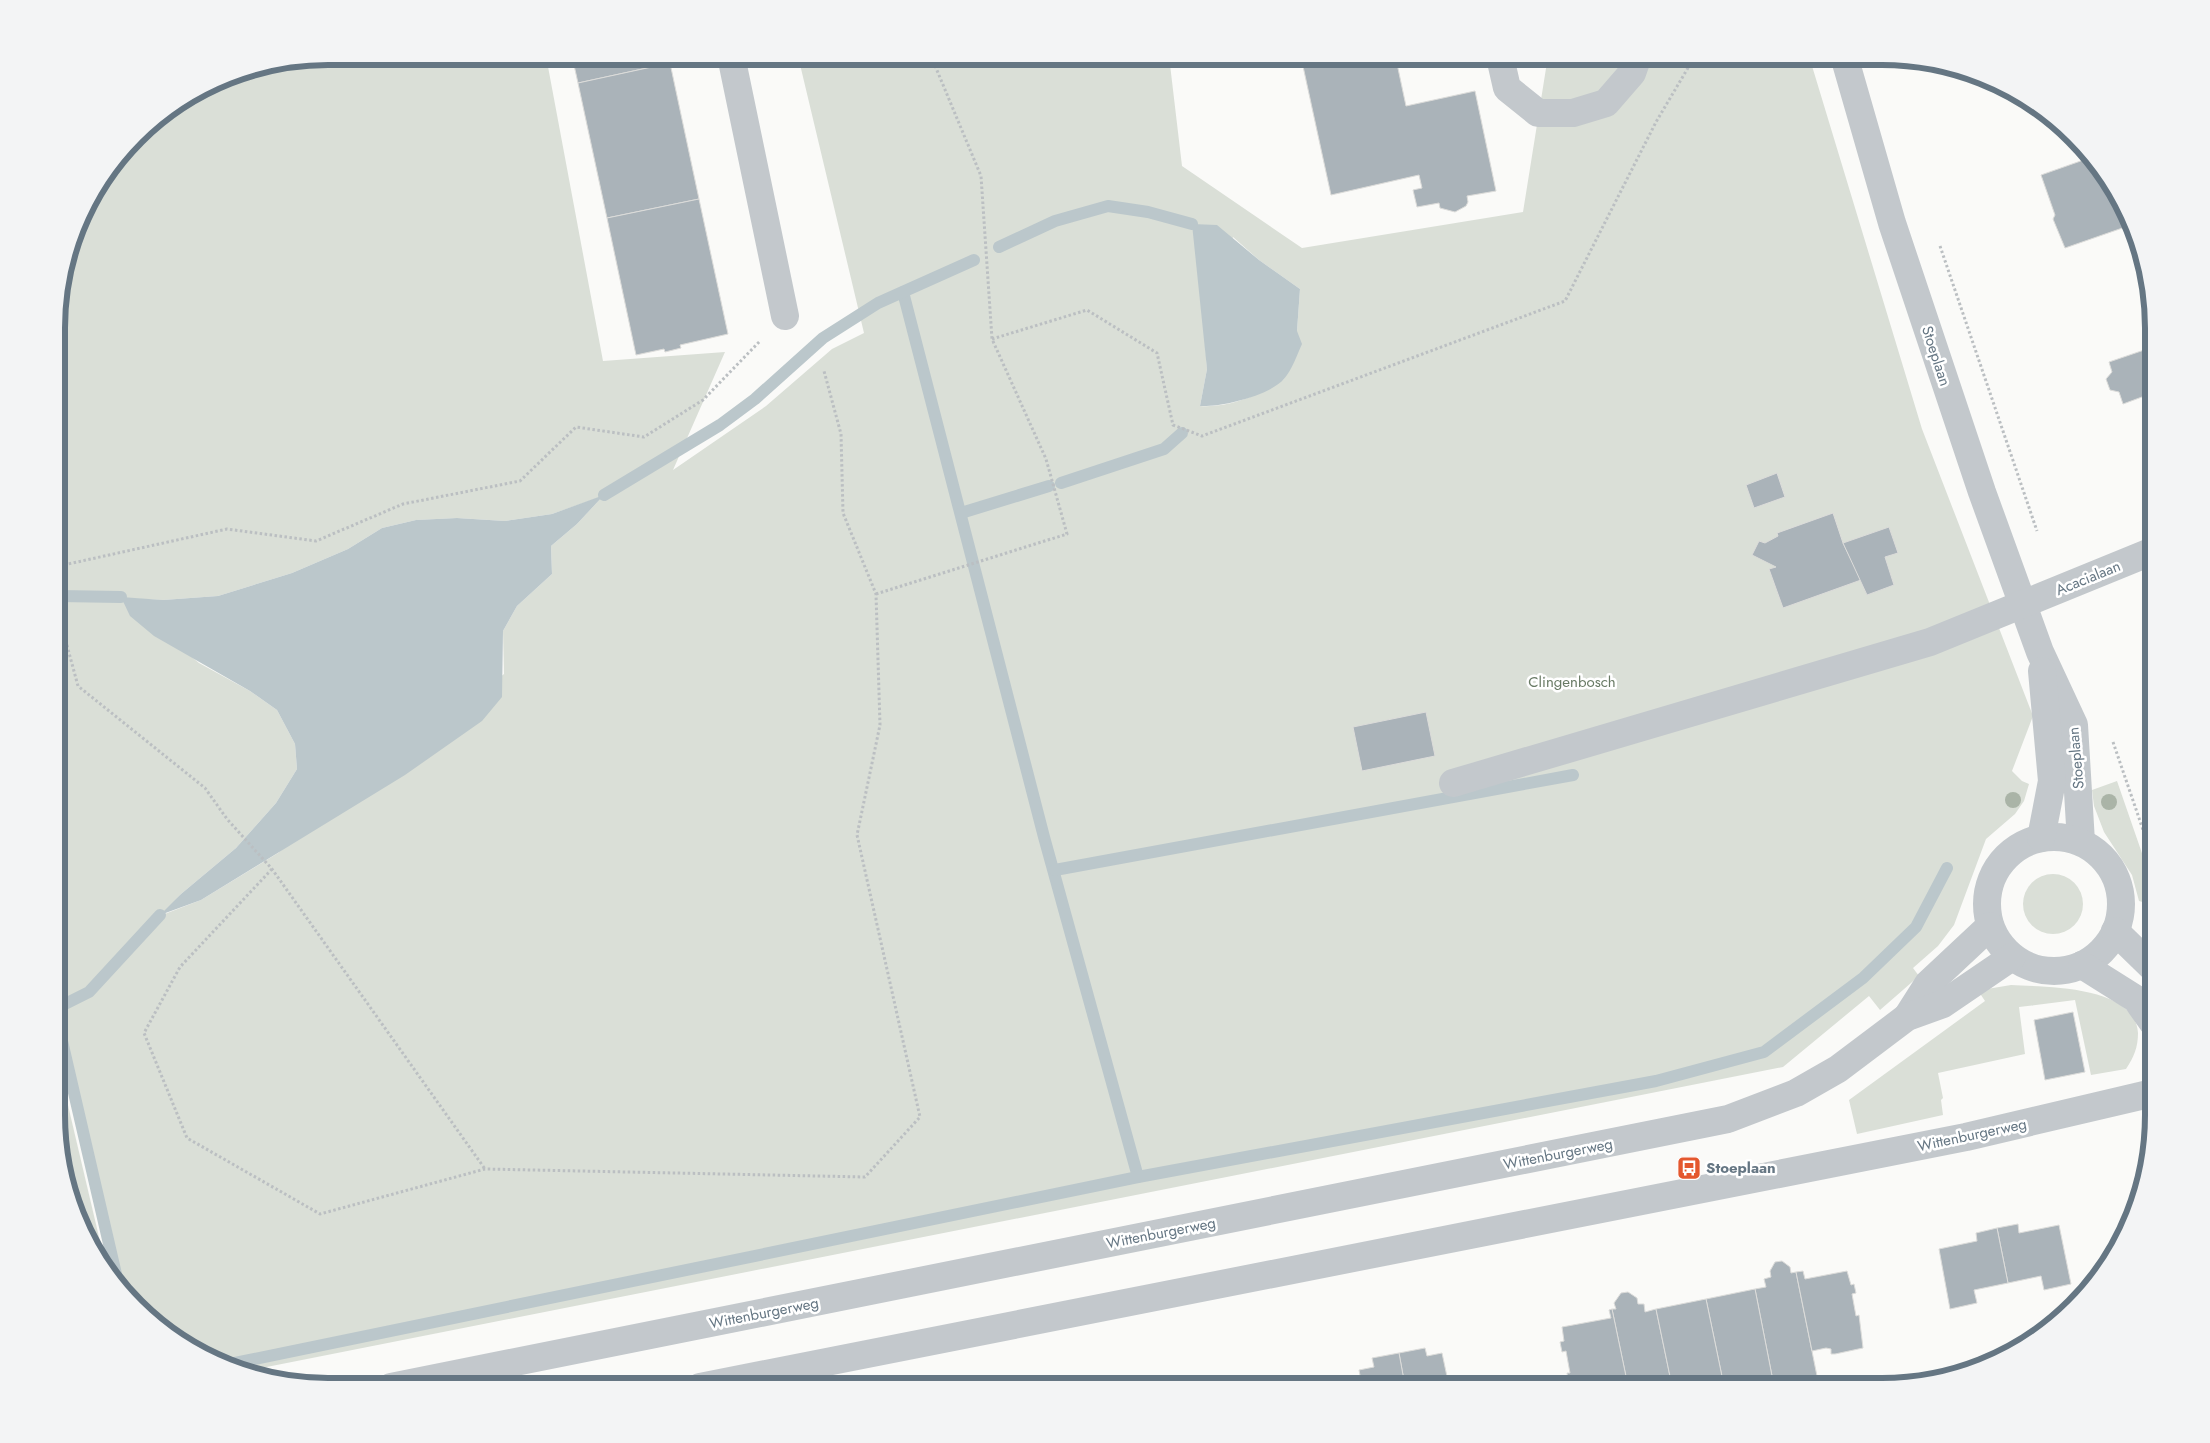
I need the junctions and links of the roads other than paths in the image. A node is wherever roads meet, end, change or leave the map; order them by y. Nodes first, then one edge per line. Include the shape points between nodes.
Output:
1 (733, 65) edge
2 (1635, 65) edge
3 (1847, 65) edge
4 (1502, 66) dead end
5 (785, 316) road end
6 (2145, 554) edge
7 (2022, 603) junction
8 (2040, 652) junction
9 (1453, 783) dead end
10 (2041, 838) junction
11 (2081, 842) junction
12 (1990, 926) junction
13 (2116, 931) junction
14 (2012, 956) junction
15 (2145, 960) edge
16 (2082, 965) junction
17 (2145, 1012) edge
18 (1907, 1017) junction
19 (2145, 1095) edge
20 (435, 1378) edge
21 (746, 1378) edge

1 - 5 street
2 - 4 street via 1632,73 1606,103 1573,113 1538,113 1507,88
3 - 7 street, Stoeplaan via 1892,223
6 - 7 street, Acacialaan
7 - 8 street, Stoeplaan
7 - 9 street, Acacialaan via 1930,642
8 - 10 street, Stoeplaan via 2052,782
8 - 11 street, Stoeplaan via 2074,725
10 - 11 street
10 - 12 street via 2025,843 2000,864 1988,893
11 - 13 street via 2108,865 2116,880 2121,897
12 - 14 street via 2003,948
12 - 18 street, Wittenburgerweg via 1928,984
13 - 15 street
13 - 16 street via 2107,945
14 - 16 street via 2028,966 2046,971
14 - 18 street, Wittenburgerweg via 1944,1004
16 - 17 street via 2136,999
18 - 20 street, Wittenburgerweg via 1838,1069 1796,1093 1728,1119
19 - 21 street, Wittenburgerweg via 1966,1137

